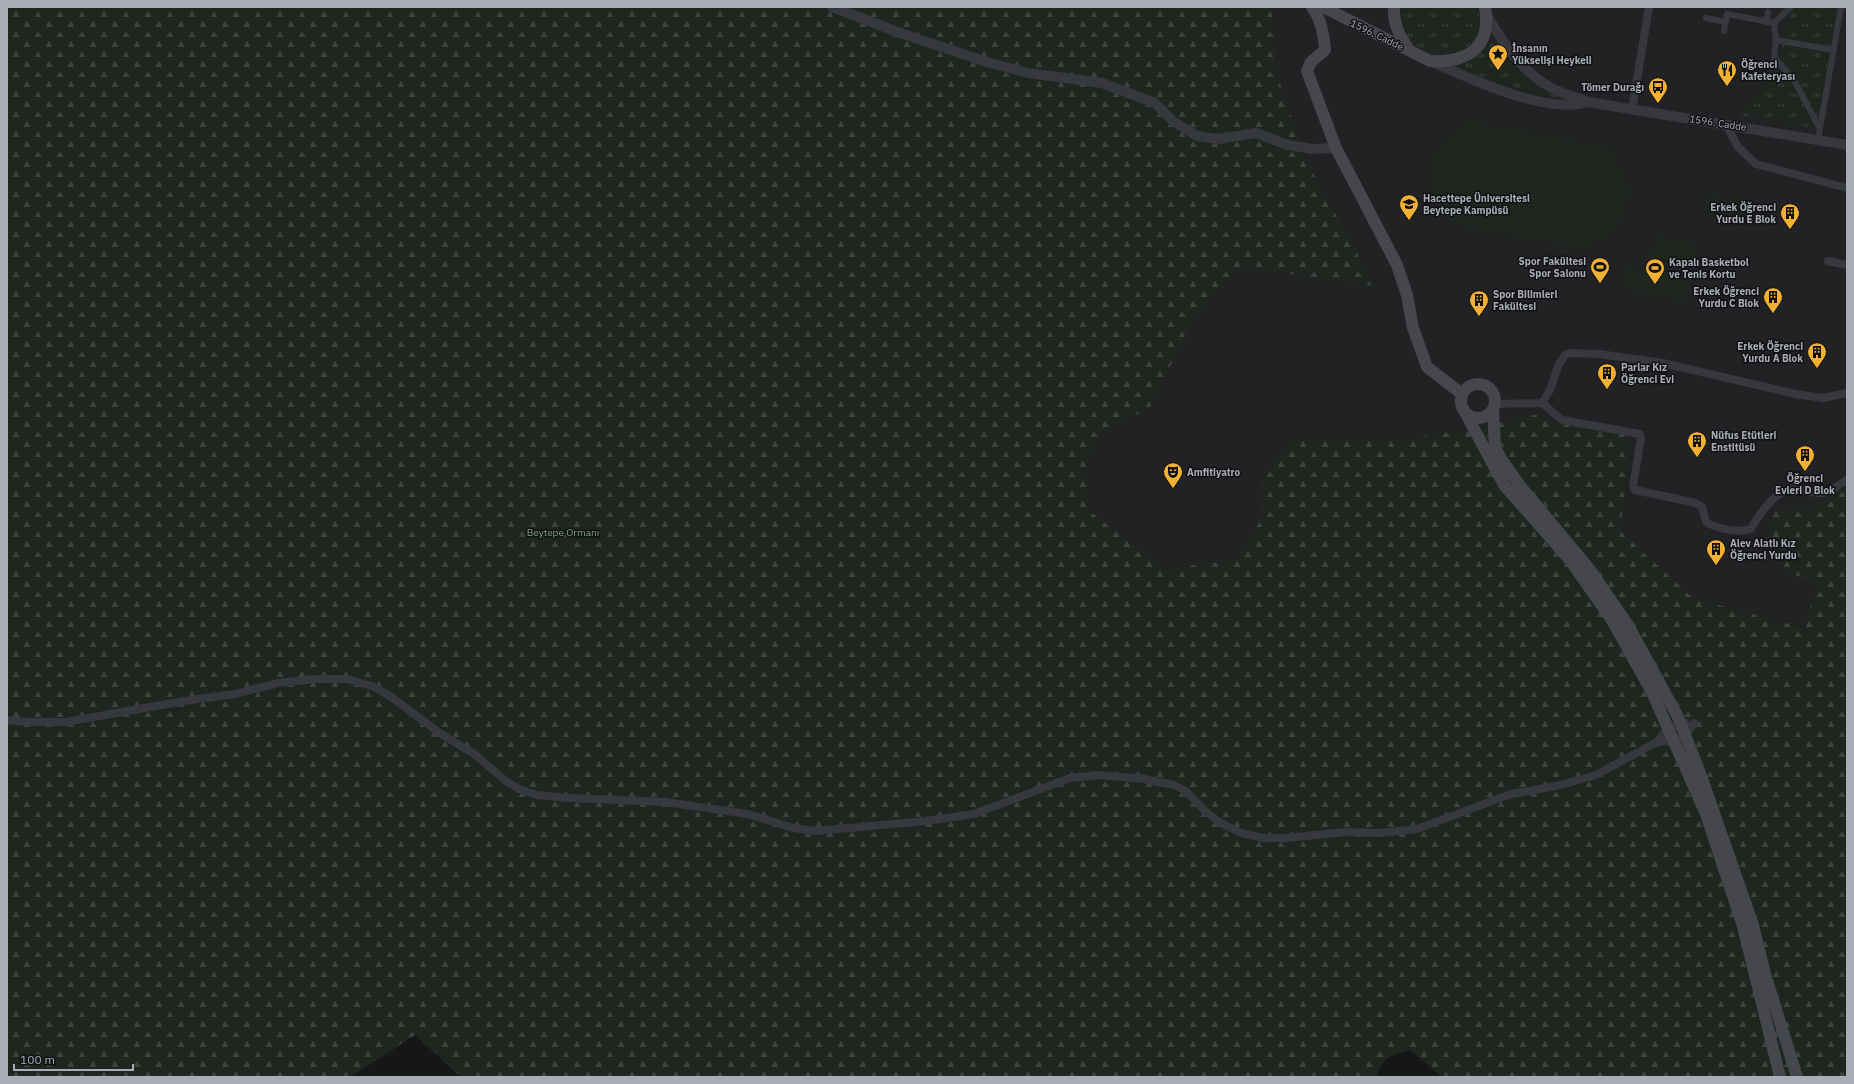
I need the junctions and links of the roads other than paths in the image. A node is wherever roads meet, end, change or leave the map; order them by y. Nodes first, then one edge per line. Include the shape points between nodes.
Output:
1 (832, 7) edge
2 (1312, 7) edge
3 (1323, 7) edge
4 (1394, 7) edge
5 (1649, 7) edge
6 (1791, 7) edge
7 (1842, 7) edge
8 (1486, 12) edge
9 (1768, 12) dead end
10 (1706, 18) dead end
11 (1725, 22) junction
12 (1766, 22) junction
13 (1774, 23) junction
14 (1724, 31) dead end
15 (1776, 40) junction
16 (1834, 50) junction
17 (1410, 51) junction
18 (1430, 61) junction
19 (1588, 102) junction
20 (1632, 110) junction
21 (1726, 124) junction
22 (1820, 129) junction
23 (1818, 140) junction
24 (1847, 146) edge
25 (1336, 148) junction
26 (1847, 188) edge
27 (1828, 261) dead end
28 (1847, 265) edge
29 (1847, 393) edge
30 (1462, 394) junction
31 (1542, 403) junction
32 (1494, 407) junction
33 (1466, 414) junction
34 (1847, 480) edge
35 (7, 720) edge
36 (1668, 728) junction
37 (1683, 729) junction
38 (1674, 741) junction
39 (1657, 742) junction
40 (1780, 1077) edge
41 (1797, 1077) edge

1 - 25 street via 987,62 1028,73 1102,83 1155,103 1172,121 1197,136 1218,139 1256,133 1288,146
2 - 25 main road via 1320,24 1325,50 1312,62 1307,72
3 - 17 main road, 1596. Cadde
4 - 17 main road, 1596. Cadde via 1397,31
5 - 20 street
6 - 13 street
7 - 16 street
8 - 18 main road, 1596. Cadde via 1484,34 1471,53 1454,60
8 - 19 street, 1596. Cadde via 1509,52 1525,70 1550,87
9 - 12 street
10 - 11 street
11 - 12 street via 1727,14
11 - 14 street
12 - 13 street
13 - 15 street
15 - 16 street
15 - 22 street via 1774,57 1794,80
16 - 22 street
17 - 18 main road, 1596. Cadde
18 - 19 street, 1596. Cadde via 1496,89 1545,102 1565,105
19 - 20 street, 1596. Cadde
20 - 21 street, 1596. Cadde
21 - 23 street, 1596. Cadde
21 - 26 street via 1738,147 1756,164
22 - 23 street
23 - 24 street, 1596. Cadde
25 - 30 main road via 1398,265 1413,328 1427,367
27 - 28 street
29 - 31 street via 1823,398 1795,394 1664,362 1570,353 1559,364 1550,390
30 - 32 main road via 1469,386 1486,385 1494,393
30 - 33 main road via 1461,406
31 - 32 street
31 - 34 street via 1562,420 1640,434 1633,486 1635,490 1696,503 1702,507 1706,522 1711,525 1739,531 1751,529 1772,499 1786,490 1823,494
32 - 33 main road via 1490,414 1479,418
32 - 37 main road via 1495,447 1501,459 1587,566 1628,626
33 - 36 main road via 1504,485 1570,560 1612,620 1652,692
35 - 39 street via 66,722 235,694 278,683 347,679 372,686 390,696 441,734 474,754 507,782 518,789 537,795 671,802 748,814 792,828 816,831 974,814 1070,778 1100,775 1174,785 1186,791 1219,822 1241,833 1263,838 1417,829 1511,794 1556,786 1596,775
36 - 37 street
36 - 38 main road
36 - 39 street
37 - 38 street
37 - 41 main road via 1753,925 1765,974
38 - 39 street
38 - 40 main road via 1706,814 1743,926

